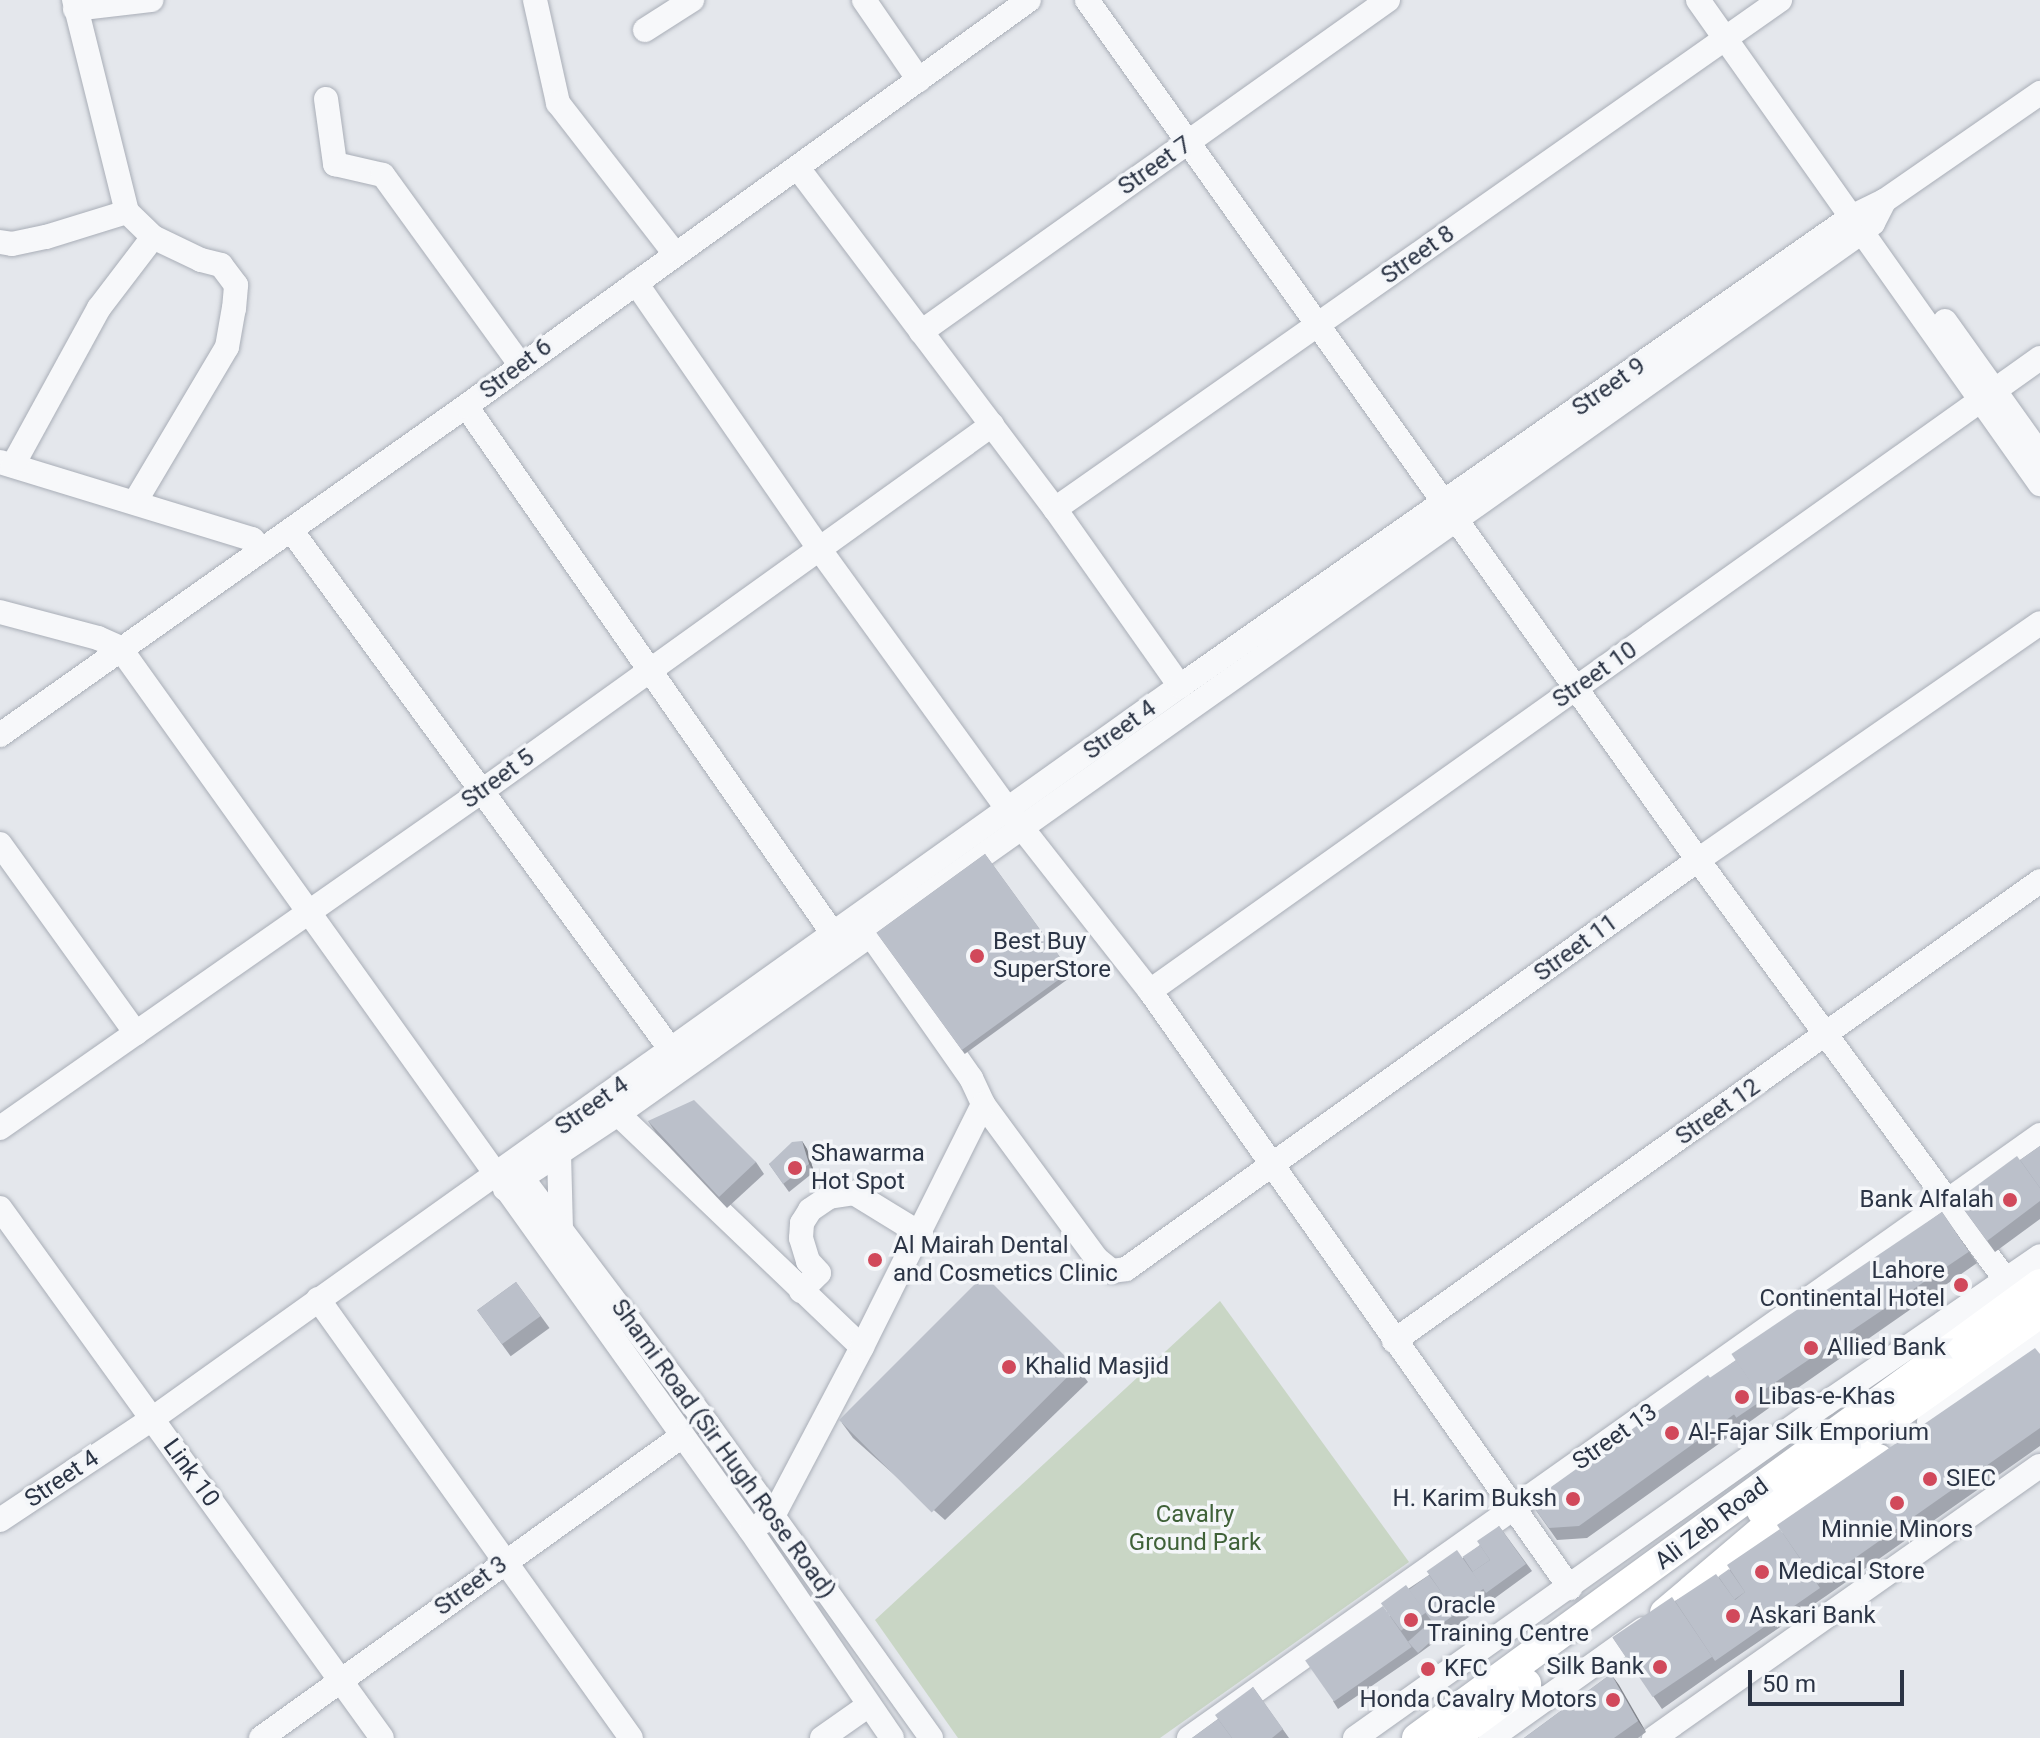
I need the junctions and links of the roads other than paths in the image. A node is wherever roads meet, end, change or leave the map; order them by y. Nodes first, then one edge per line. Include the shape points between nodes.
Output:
1 (151, 0) edge
2 (535, 0) edge
3 (691, 0) edge
4 (864, 0) edge
5 (1029, 0) edge
6 (1087, 0) edge
7 (1388, 0) edge
8 (1698, 0) edge
9 (1716, 0) edge
10 (1780, 0) edge
11 (75, 4) edge
12 (645, 30) dead end
13 (1732, 35) junction
14 (919, 80) junction
15 (2040, 93) edge
16 (326, 99) dead end
17 (1187, 143) junction
18 (798, 168) junction
19 (127, 212) junction
20 (1867, 216) junction
21 (153, 237) junction
22 (0, 242) edge
23 (675, 254) junction
24 (636, 283) junction
25 (1320, 323) junction
26 (921, 332) junction
27 (2040, 358) edge
28 (520, 364) junction
29 (1988, 395) junction
30 (466, 406) junction
31 (992, 425) junction
32 (2040, 454) edge
33 (6, 464) edge
34 (2040, 484) edge
35 (135, 502) junction
36 (1055, 509) junction
37 (1449, 512) junction
38 (291, 530) junction
39 (262, 549) junction
40 (820, 550) junction
41 (0, 612) edge
42 (2040, 623) edge
43 (120, 648) junction
44 (648, 669) junction
45 (1180, 686) junction
46 (1576, 688) junction
47 (0, 735) edge
48 (482, 791) junction
49 (1015, 818) junction
50 (0, 844) edge
51 (1698, 860) junction
52 (2040, 881) edge
53 (307, 911) junction
54 (864, 925) junction
55 (834, 935) junction
56 (1150, 991) junction
57 (136, 1033) junction
58 (1827, 1035) junction
59 (671, 1050) junction
60 (983, 1104) junction
61 (618, 1114) junction
62 (0, 1128) edge
63 (2040, 1135) edge
64 (559, 1153) junction
65 (1272, 1165) junction
66 (508, 1177) junction
67 (1949, 1201) junction
68 (0, 1208) edge
69 (561, 1229) junction
70 (921, 1234) junction
71 (2040, 1256) edge
72 (2040, 1284) edge
73 (801, 1291) junction
74 (318, 1299) junction
75 (2024, 1312) edge
76 (1394, 1341) junction
77 (862, 1347) junction
78 (1833, 1415) junction
79 (152, 1419) junction
80 (1906, 1428) junction
81 (682, 1436) junction
82 (1878, 1459) junction
83 (2040, 1466) edge
84 (1515, 1508) junction
85 (1783, 1513) junction
86 (773, 1516) junction
87 (0, 1520) edge
88 (751, 1531) junction
89 (505, 1562) junction
90 (1659, 1585) junction
91 (1570, 1588) junction
92 (1659, 1618) junction
93 (341, 1679) junction
94 (869, 1705) junction
95 (1684, 1730) edge
96 (261, 1738) edge
97 (382, 1738) edge
98 (631, 1738) edge
99 (822, 1738) edge
100 (892, 1738) edge
101 (931, 1738) edge
102 (1189, 1738) edge
103 (1355, 1738) edge
104 (1417, 1738) edge
105 (1453, 1738) edge
106 (1491, 1738) edge
107 (1654, 1738) edge

1 - 11 street
2 - 23 street via 558,103
3 - 12 street
4 - 14 street
5 - 14 street, Street 6
6 - 17 street
7 - 17 street, Street 7
8 - 13 street
9 - 13 street
10 - 13 street, Street 8
11 - 19 street
13 - 20 street
13 - 25 street, Street 8
14 - 18 street, Street 6
15 - 20 street, Street 9
16 - 28 street via 335,164 383,175
17 - 25 street
17 - 26 street, Street 7
18 - 23 street, Street 6
18 - 26 street
19 - 21 street
19 - 22 street via 46,237
20 - 29 street
20 - 37 street, Street 9
21 - 33 street via 90,322
21 - 35 street via 221,265 236,285 227,347
23 - 24 street, Street 6
24 - 28 street, Street 6
24 - 40 street
25 - 36 street, Street 8
25 - 37 street
26 - 31 street
27 - 29 street, Street 10
28 - 30 street, Street 6
29 - 32 street
29 - 34 street
29 - 46 street, Street 10
30 - 38 street, Street 6
30 - 44 street
31 - 36 street
31 - 40 street, Street 5
33 - 35 street
35 - 39 street via 252,539
36 - 45 street
37 - 45 street, Street 9
37 - 46 street
37 - 49 street
38 - 39 street, Street 6
38 - 48 street
39 - 43 street, Street 6
40 - 44 street, Street 5
40 - 49 street
41 - 43 street
42 - 51 street, Street 11
43 - 47 street, Street 6
43 - 53 street
44 - 48 street, Street 5
44 - 55 street
45 - 49 street, Street 4
46 - 51 street
46 - 56 street, Street 10
48 - 53 street, Street 5
48 - 59 street
49 - 54 street
49 - 56 street
50 - 57 street
51 - 58 street
51 - 65 street, Street 11
52 - 58 street, Street 12
53 - 57 street, Street 5
53 - 66 street
54 - 55 street, Street 4
54 - 60 street via 971,1078
54 - 61 street
55 - 59 street, Street 4
56 - 65 street
57 - 62 street, Street 5
58 - 67 street
58 - 76 street, Street 12
59 - 66 street, Street 4
60 - 65 street, Street 11 via 1097,1259 1112,1271 1126,1269
60 - 70 street
61 - 64 street
61 - 73 street
63 - 67 street, Street 13
64 - 66 street
64 - 69 street
65 - 76 street
66 - 69 street, Shami Road (Sir Hugh Rose Road)
66 - 74 street, Street 4
66 - 81 street, Shami Road (Sir Hugh Rose Road)
67 - 75 street
67 - 84 street, Street 13
68 - 79 street, Link 10
69 - 86 street, Shami Road (Sir Hugh Rose Road)
70 - 73 street via 854,1193 829,1197 802,1223 808,1261 819,1273
70 - 77 street
71 - 75 street
72 - 75 main road
73 - 77 street
74 - 79 street, Street 4
74 - 89 street
75 - 78 main road, Ali Zeb Road
75 - 80 main road, Ali Zeb Road
76 - 84 street
77 - 86 street
78 - 91 street
78 - 104 main road, Ali Zeb Road via 1649,1572
79 - 87 street, Street 4
79 - 93 street, Link 10
80 - 82 street
80 - 85 main road
80 - 90 main road, Ali Zeb Road
81 - 88 street, Shami Road (Sir Hugh Rose Road)
81 - 89 street, Street 3
82 - 85 main road
82 - 92 street
83 - 95 street
84 - 91 street
84 - 102 street, Street 13
85 - 90 main road
85 - 92 main road
86 - 88 street
86 - 101 street, Shami Road (Sir Hugh Rose Road)
88 - 94 street, Shami Road (Sir Hugh Rose Road)
89 - 93 street, Street 3
89 - 98 street
90 - 105 main road, Ali Zeb Road
91 - 103 street
92 - 106 street
93 - 96 street, Street 3
93 - 97 street, Link 10
94 - 99 street
94 - 100 street, Shami Road (Sir Hugh Rose Road)
95 - 107 street

